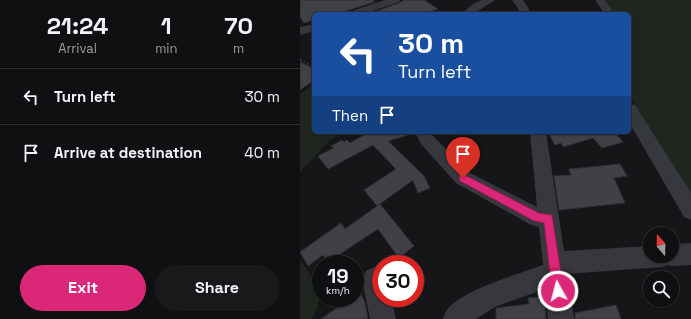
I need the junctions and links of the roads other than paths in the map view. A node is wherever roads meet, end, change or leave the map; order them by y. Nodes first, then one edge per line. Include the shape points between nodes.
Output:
1 (395, 0) edge
2 (490, 0) edge
3 (517, 0) edge
4 (600, 0) edge
5 (359, 12) edge
6 (469, 12) edge
7 (524, 12) edge
8 (609, 12) edge
9 (312, 28) edge
10 (300, 32) edge
11 (631, 112) edge
12 (424, 134) edge
13 (538, 134) edge
14 (691, 211) edge
15 (548, 218) junction
16 (691, 254) edge
17 (679, 255) edge
18 (643, 258) edge
19 (555, 270) junction
20 (380, 307) edge
21 (383, 319) edge
22 (456, 319) edge
23 (561, 319) edge

1 - 5 street
2 - 6 street
3 - 7 street
4 - 8 street
9 - 10 street
11 - 14 street
12 - 15 street via 463,178 538,218
13 - 15 street
15 - 19 street
16 - 17 street
18 - 19 street
19 - 22 street via 488,297 468,308
19 - 23 street
20 - 21 street

